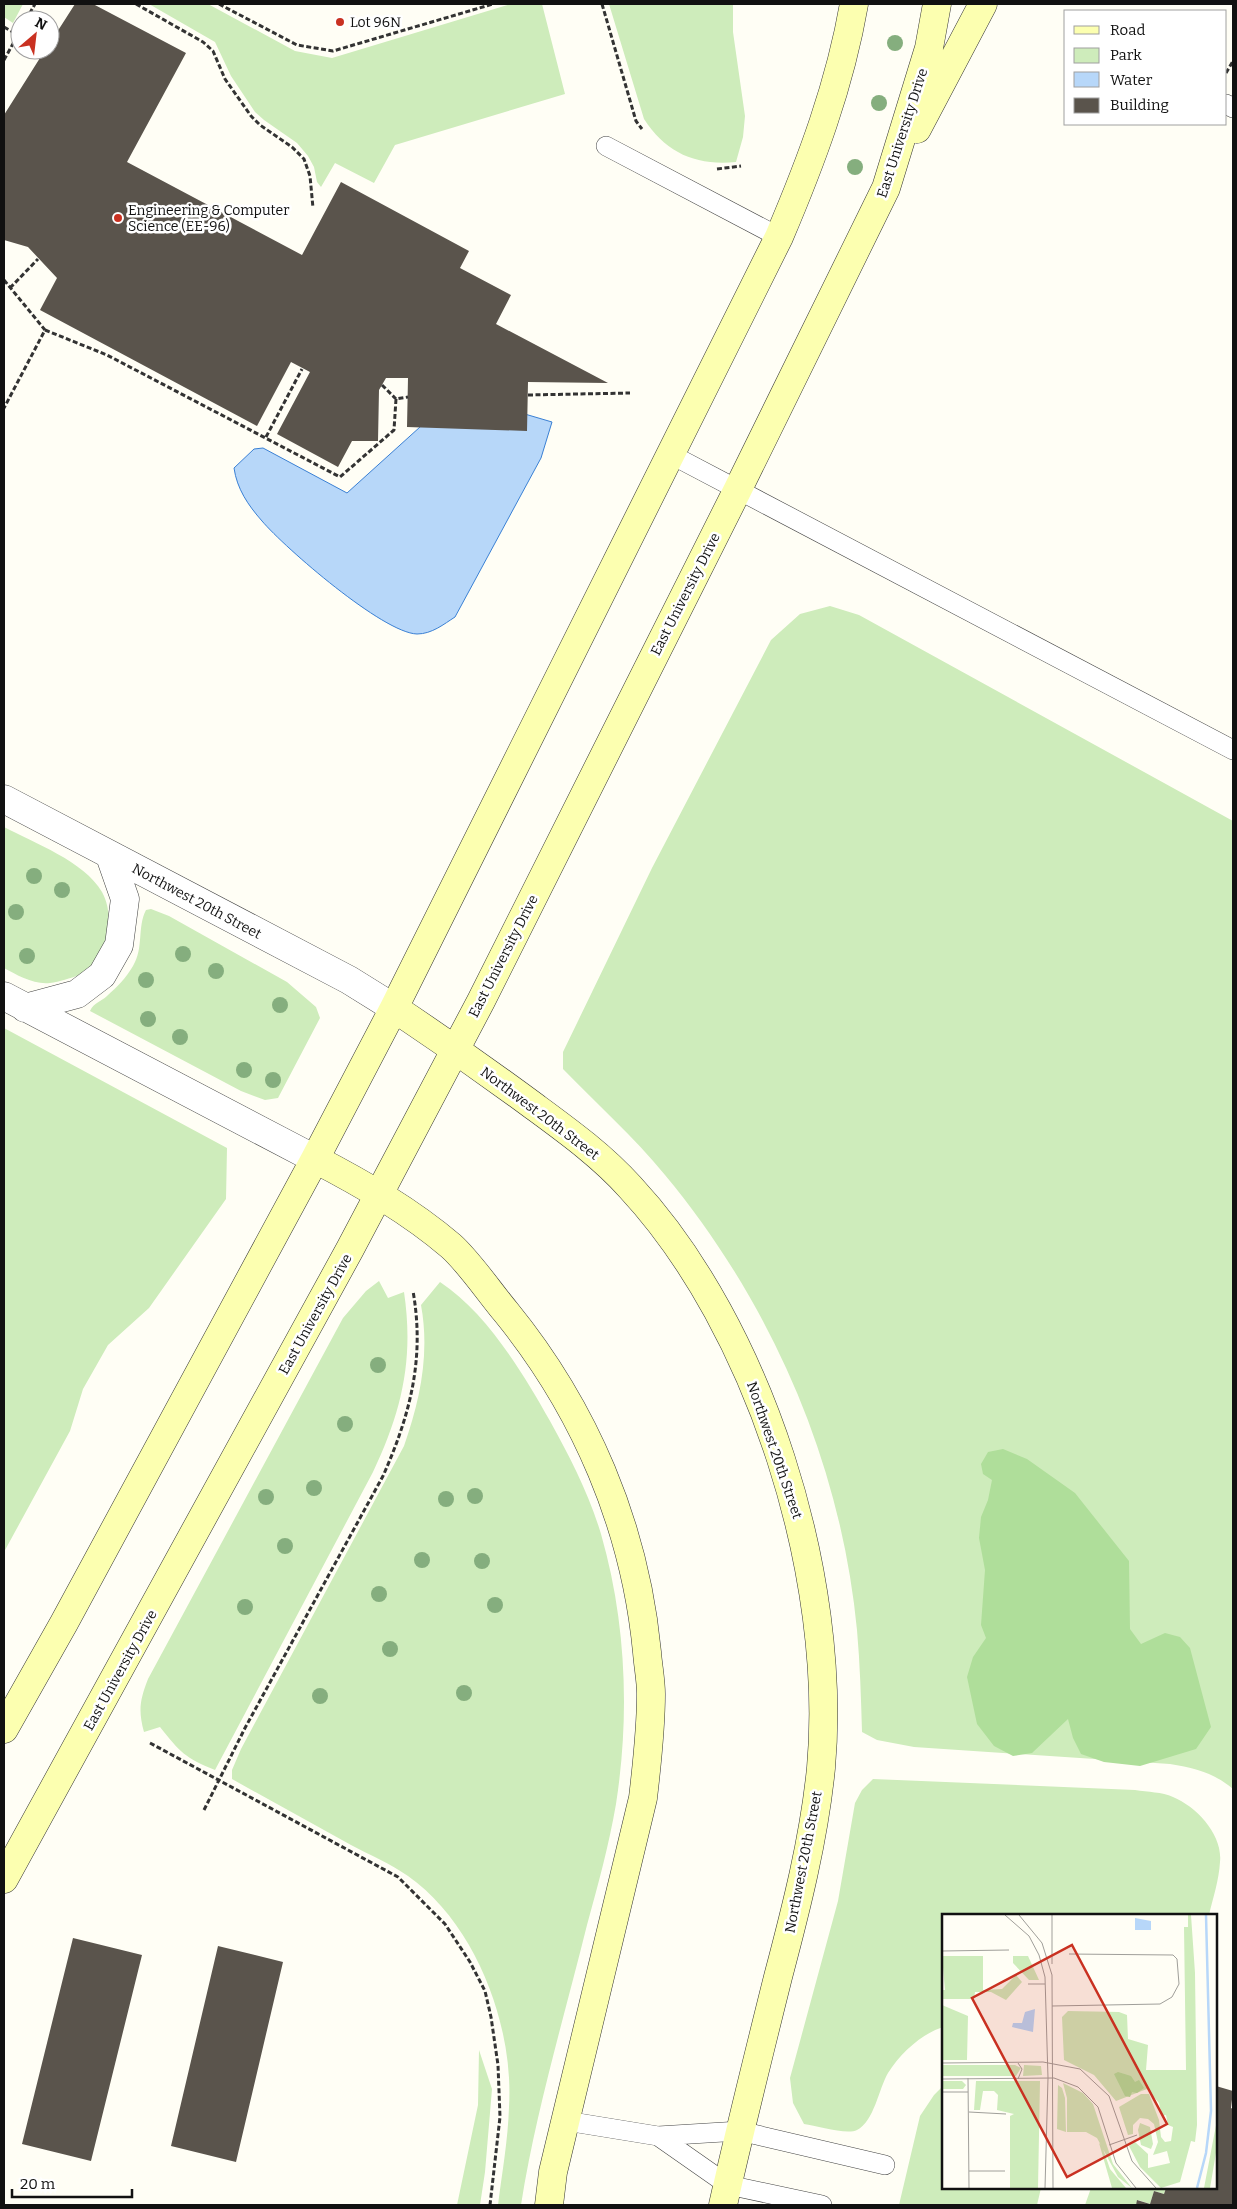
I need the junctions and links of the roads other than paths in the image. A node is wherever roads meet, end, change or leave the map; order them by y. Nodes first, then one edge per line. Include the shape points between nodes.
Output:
1 (854, 4) edge
2 (937, 4) edge
3 (983, 4) edge
4 (606, 146) dead end
5 (886, 188) junction
6 (779, 237) junction
7 (670, 454) junction
8 (738, 489) junction
9 (1233, 750) edge
10 (4, 799) edge
11 (110, 856) junction
12 (14, 1002) edge
13 (394, 1008) junction
14 (456, 1049) junction
15 (315, 1159) junction
16 (379, 1193) junction
17 (4, 1729) edge
18 (4, 1879) edge
19 (566, 2121) junction
20 (740, 2131) junction
21 (658, 2136) junction
22 (884, 2165) dead end
23 (725, 2195) edge
24 (548, 2205) edge
25 (822, 2205) edge

1 - 6 street via 831,101
2 - 5 street, East University Drive via 929,48
3 - 5 street
4 - 6 lane
5 - 8 street, East University Drive
6 - 7 street
7 - 8 lane
7 - 13 street
8 - 9 lane
8 - 14 street, East University Drive
10 - 11 street, Northwest 20th Street
11 - 12 street, Northwest 20th Street via 125,899 119,944 102,974 77,994
11 - 13 street, Northwest 20th Street via 349,980
12 - 15 street, Northwest 20th Street
13 - 14 street, Northwest 20th Street
13 - 15 street
14 - 16 street, East University Drive
14 - 20 street, Northwest 20th Street via 589,1147 630,1186 673,1238 726,1326 758,1396 802,1531 820,1647 821,1769 803,1878
15 - 16 street, Northwest 20th Street
15 - 17 street
16 - 18 street, East University Drive
16 - 19 street, Northwest 20th Street via 452,1247 530,1342 568,1401 605,1477 627,1541 643,1612 651,1694 643,1798
19 - 21 lane
19 - 24 street, Northwest 20th Street
20 - 21 lane
20 - 22 lane
20 - 23 street, Northwest 20th Street
21 - 23 lane
23 - 25 lane

